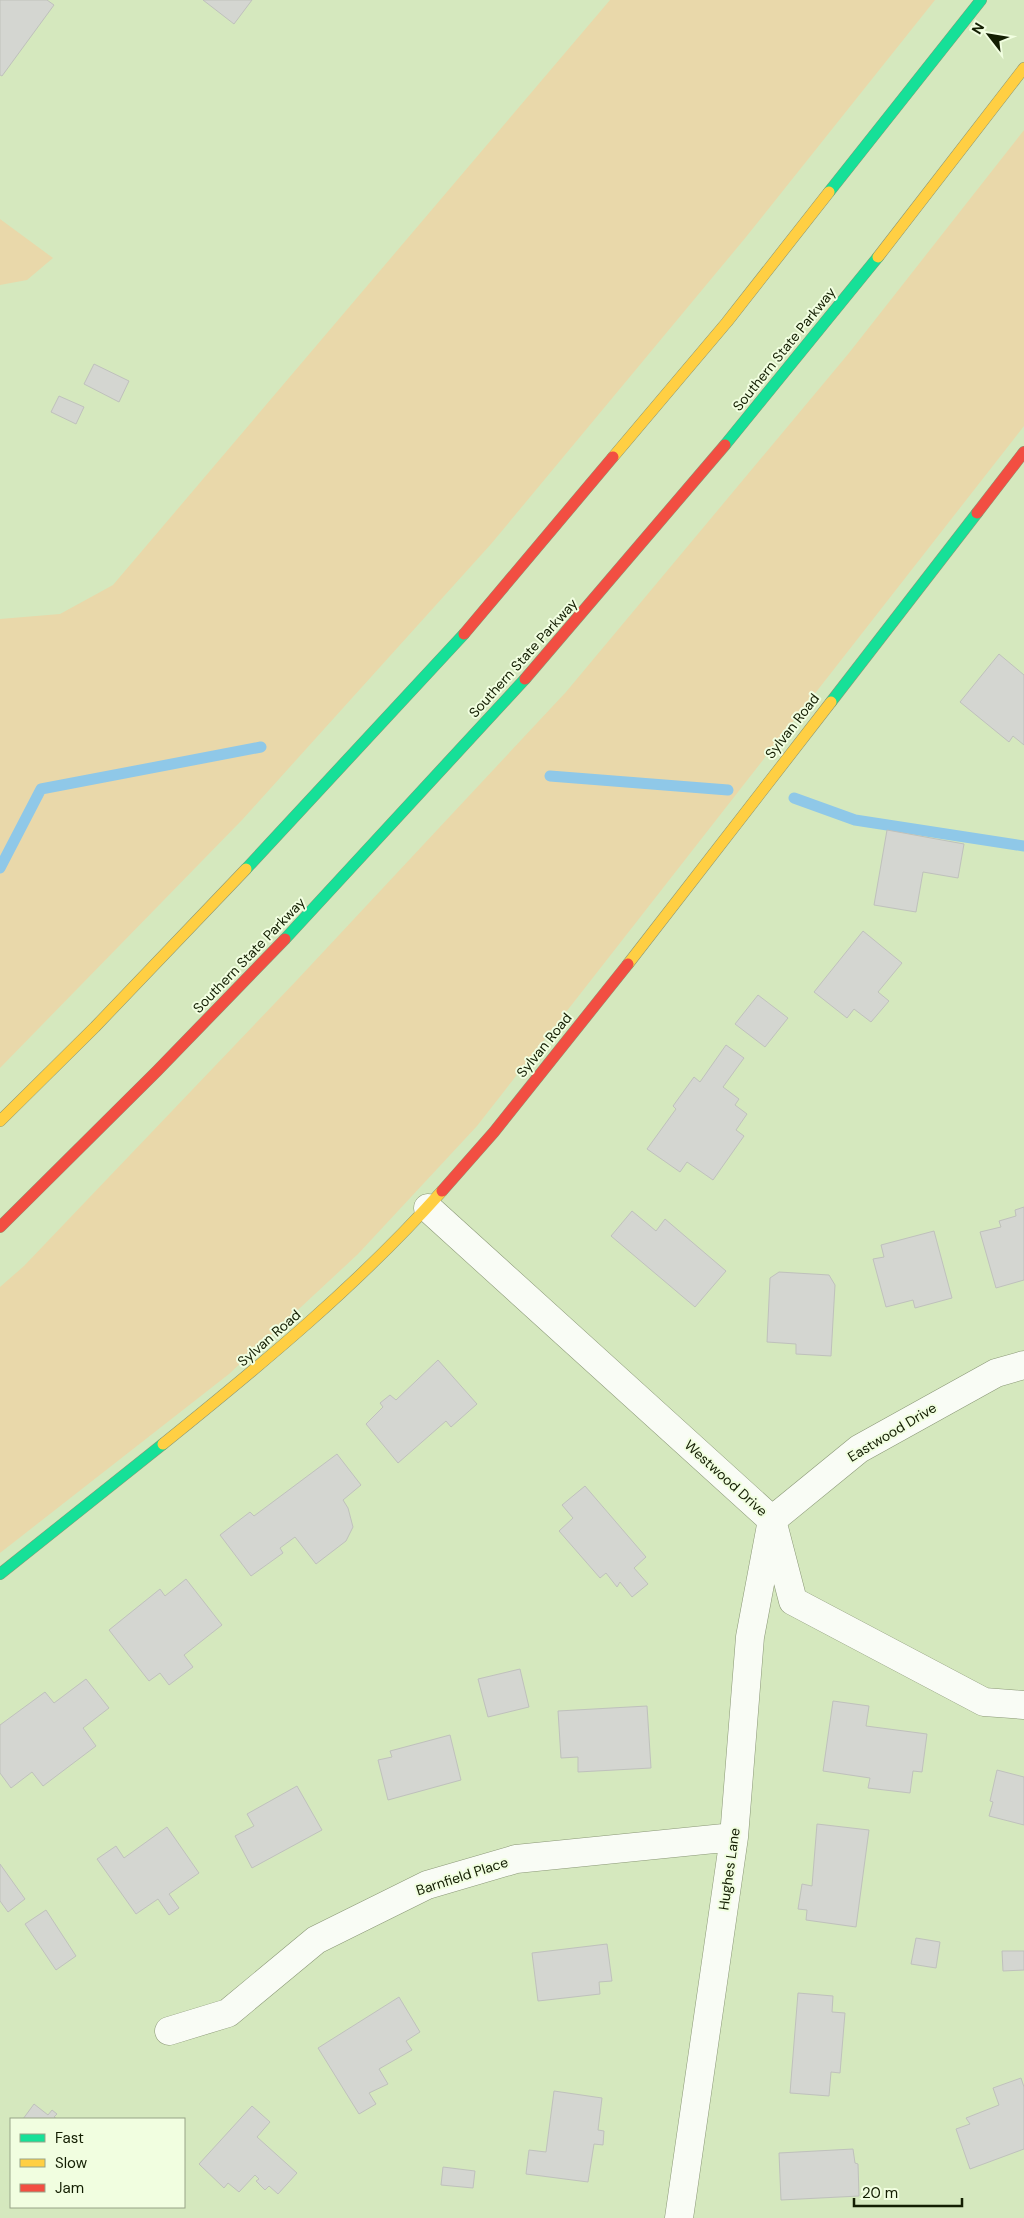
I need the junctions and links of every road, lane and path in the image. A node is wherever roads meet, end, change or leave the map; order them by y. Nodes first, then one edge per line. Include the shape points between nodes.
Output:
1 (981, 0) edge
2 (1024, 68) edge
3 (1024, 452) edge
4 (0, 1121) edge
5 (428, 1208) junction
6 (0, 1227) edge
7 (1024, 1365) edge
8 (772, 1520) junction
9 (0, 1574) edge
10 (1024, 1705) edge
11 (734, 1837) junction
12 (169, 2031) dead end
13 (679, 2218) edge

1 - 4 main road via 727,322 467,631 276,838
2 - 6 main road, Southern State Parkway via 773,386 526,678 259,967
3 - 5 main road, Sylvan Road via 629,962 494,1132
5 - 8 street, Westwood Drive
5 - 9 main road, Sylvan Road via 371,1267 275,1354
7 - 8 street, Eastwood Drive via 996,1373 859,1449
8 - 10 street, Westwood Drive via 793,1601 984,1702
8 - 11 street, Hughes Lane via 750,1637
11 - 12 street, Barnfield Place via 516,1859 427,1885 316,1940 228,2014
11 - 13 street, Hughes Lane

